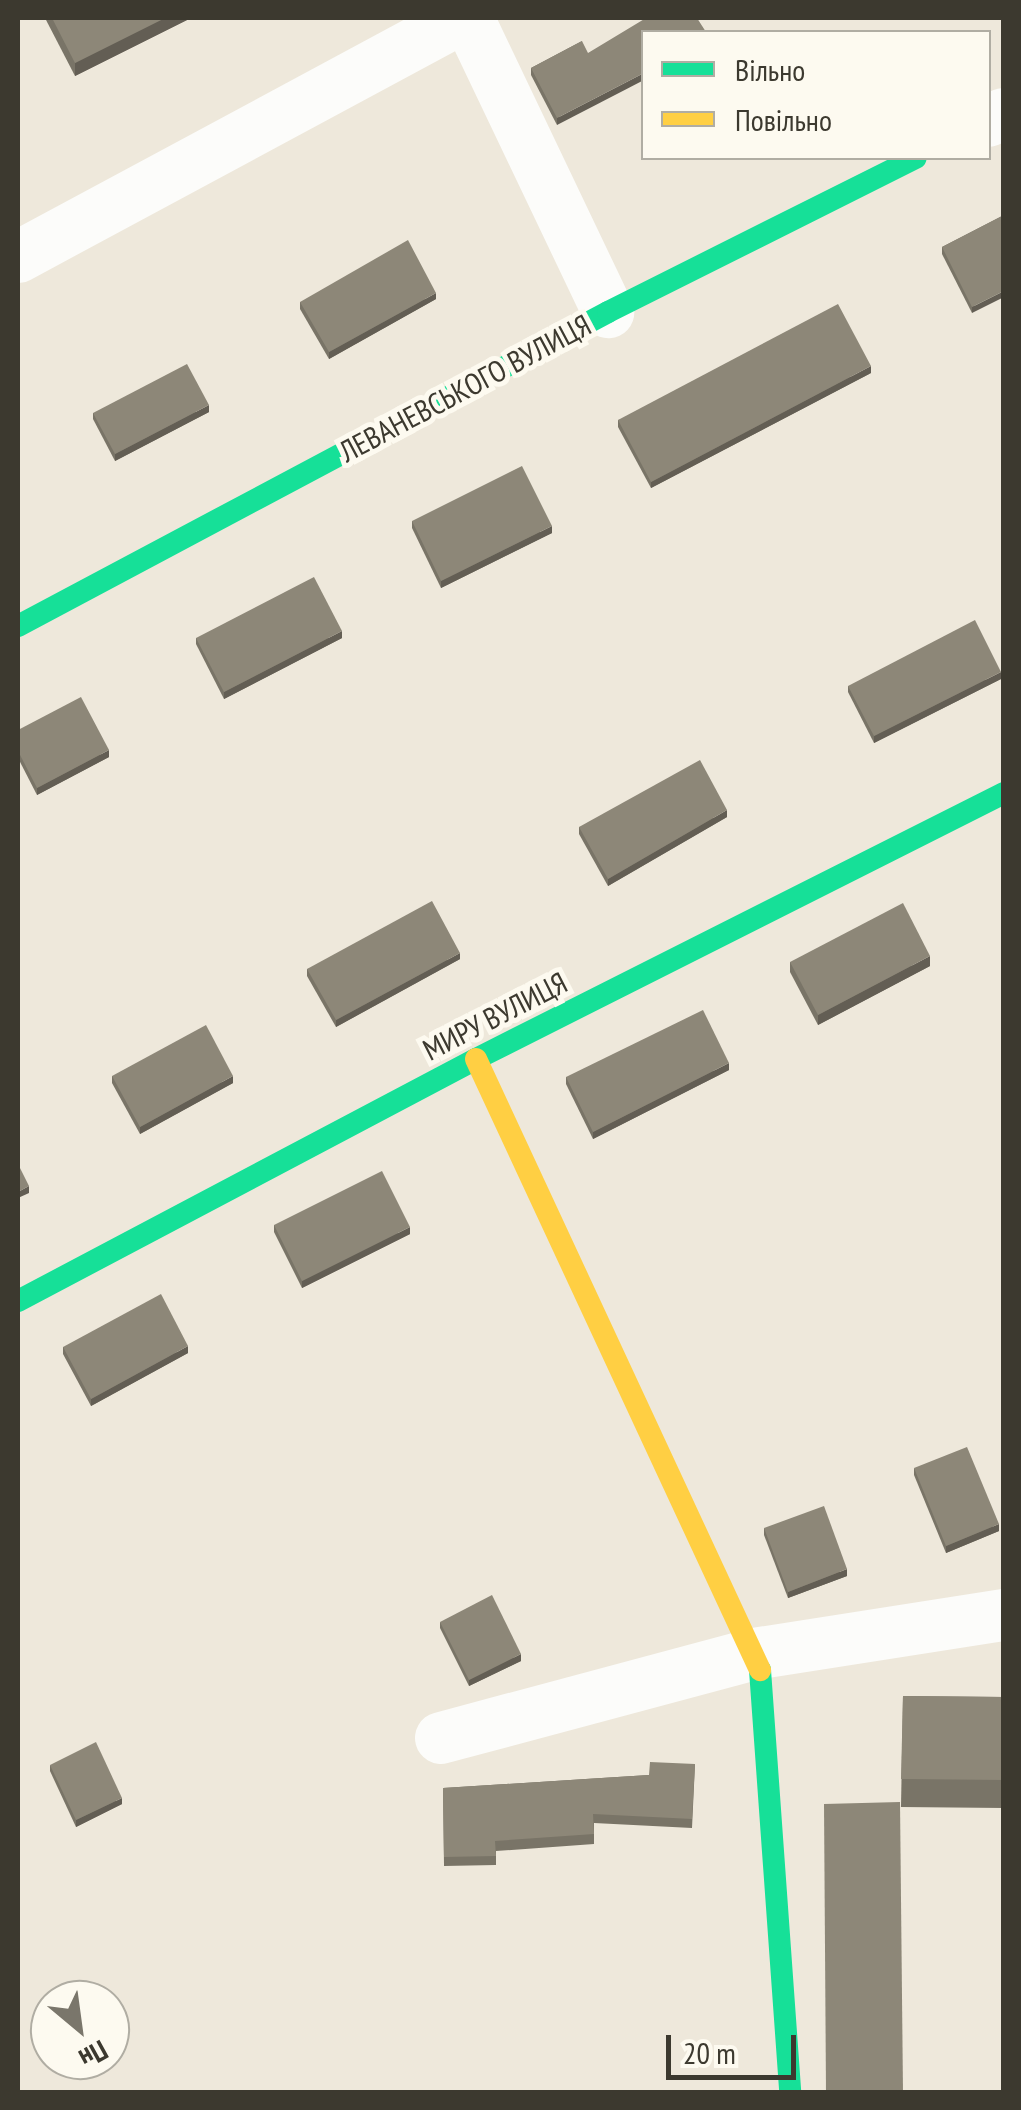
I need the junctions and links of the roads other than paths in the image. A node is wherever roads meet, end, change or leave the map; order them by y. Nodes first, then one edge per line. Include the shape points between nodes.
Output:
1 (465, 18) edge
2 (912, 160) edge
3 (18, 257) edge
4 (608, 312) junction
5 (18, 626) edge
6 (1004, 792) edge
7 (476, 1058) junction
8 (18, 1301) edge
9 (1004, 1615) edge
10 (754, 1654) junction
11 (441, 1738) dead end
12 (790, 2092) edge

1 - 3 street
1 - 4 street
2 - 4 street, ЛЕВАНЕВСЬКОГО ВУЛИЦЯ
4 - 5 street, ЛЕВАНЕВСЬКОГО ВУЛИЦЯ
6 - 7 street, МИРУ ВУЛИЦЯ
7 - 8 street, МИРУ ВУЛИЦЯ
7 - 10 street
9 - 10 street
10 - 11 street
10 - 12 street via 765,1680

